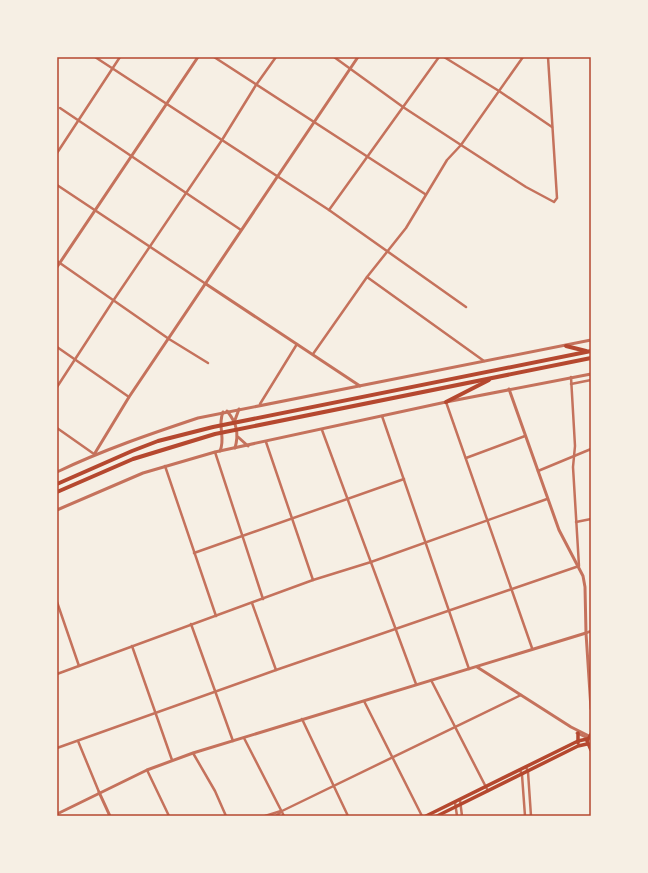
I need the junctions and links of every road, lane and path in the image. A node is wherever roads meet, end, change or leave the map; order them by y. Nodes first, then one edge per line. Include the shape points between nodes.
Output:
1 (96, 57) edge
2 (120, 57) edge
3 (198, 57) edge
4 (214, 57) edge
5 (276, 57) edge
6 (334, 57) edge
7 (358, 57) edge
8 (439, 57) edge
9 (444, 57) edge
10 (523, 57) edge
11 (548, 57) edge
12 (112, 68) junction
13 (351, 68) junction
14 (256, 85) junction
15 (499, 91) junction
16 (166, 103) junction
17 (403, 107) junction
18 (60, 108) dead end
19 (79, 120) junction
20 (315, 122) junction
21 (552, 127) junction
22 (222, 140) junction
23 (461, 145) junction
24 (57, 153) edge
25 (131, 155) junction
26 (367, 156) junction
27 (279, 177) junction
28 (57, 185) edge
29 (187, 193) junction
30 (425, 194) junction
31 (94, 210) junction
32 (329, 210) junction
33 (241, 230) junction
34 (150, 246) junction
35 (386, 252) junction
36 (58, 262) edge
37 (57, 267) edge
38 (367, 277) junction
39 (206, 284) junction
40 (113, 301) junction
41 (466, 307) dead end
42 (169, 339) junction
43 (591, 340) edge
44 (298, 344) junction
45 (566, 346) junction
46 (57, 347) edge
47 (589, 351) edge
48 (313, 354) junction
49 (591, 358) edge
50 (76, 360) junction
51 (484, 361) junction
52 (208, 363) dead end
53 (591, 374) edge
54 (571, 377) junction
55 (493, 378) junction
56 (591, 380) edge
57 (571, 384) junction
58 (360, 386) junction
59 (57, 387) edge
60 (509, 389) junction
61 (129, 397) junction
62 (446, 402) junction
63 (260, 404) junction
64 (240, 409) junction
65 (227, 411) junction
66 (223, 412) junction
67 (212, 415) junction
68 (382, 416) junction
69 (220, 420) junction
70 (235, 420) junction
71 (57, 428) edge
72 (322, 430) junction
73 (525, 436) junction
74 (238, 437) junction
75 (224, 442) junction
76 (266, 442) junction
77 (248, 446) junction
78 (235, 448) junction
79 (230, 449) junction
80 (591, 449) edge
81 (220, 451) junction
82 (215, 452) junction
83 (94, 454) junction
84 (575, 455) junction
85 (466, 458) junction
86 (165, 466) junction
87 (537, 471) junction
88 (57, 472) edge
89 (404, 480) junction
90 (57, 484) edge
91 (57, 492) edge
92 (547, 499) junction
93 (348, 500) junction
94 (57, 510) edge
95 (292, 519) junction
96 (591, 519) edge
97 (488, 520) junction
98 (576, 522) junction
99 (243, 535) junction
100 (426, 543) junction
101 (194, 553) junction
102 (371, 562) junction
103 (579, 566) junction
104 (313, 580) junction
105 (511, 589) junction
106 (263, 599) junction
107 (57, 602) edge
108 (252, 603) junction
109 (449, 610) junction
110 (216, 616) junction
111 (191, 624) junction
112 (396, 629) junction
113 (591, 631) edge
114 (586, 633) junction
115 (132, 646) junction
116 (532, 648) junction
117 (78, 666) junction
118 (477, 667) junction
119 (276, 670) junction
120 (469, 670) junction
121 (57, 674) edge
122 (431, 680) junction
123 (590, 680) edge
124 (416, 684) junction
125 (215, 693) junction
126 (522, 695) junction
127 (364, 701) junction
128 (591, 709) edge
129 (156, 714) junction
130 (302, 719) junction
131 (456, 727) junction
132 (571, 727) junction
133 (591, 729) edge
134 (578, 733) junction
135 (589, 736) edge
136 (244, 738) junction
137 (78, 741) junction
138 (233, 741) junction
139 (578, 741) junction
140 (587, 744) junction
141 (578, 746) junction
142 (57, 748) edge
143 (591, 751) edge
144 (193, 753) junction
145 (392, 758) junction
146 (172, 760) junction
147 (526, 767) junction
148 (147, 770) junction
149 (520, 770) junction
150 (528, 772) junction
151 (522, 775) junction
152 (334, 786) junction
153 (486, 787) junction
154 (99, 792) junction
155 (488, 792) junction
156 (460, 800) junction
157 (455, 802) junction
158 (462, 804) junction
159 (456, 807) junction
160 (531, 809) junction
161 (524, 810) junction
162 (282, 811) junction
163 (57, 814) edge
164 (110, 816) edge
165 (169, 816) edge
166 (226, 816) edge
167 (265, 816) edge
168 (276, 816) edge
169 (284, 816) edge
170 (348, 816) edge
171 (422, 816) edge
172 (426, 816) edge
173 (437, 816) edge
174 (457, 816) edge
175 (462, 816) edge
176 (525, 816) edge
177 (531, 816) edge

1 - 12 street
2 - 12 street
3 - 16 street
4 - 14 street
5 - 14 street
6 - 13 street
7 - 13 street
8 - 17 street
9 - 15 street
10 - 15 street
11 - 21 street
12 - 16 street
12 - 19 street
13 - 17 street
13 - 20 street
14 - 20 street
14 - 22 street
15 - 21 street
15 - 23 street
16 - 22 street
16 - 25 street
17 - 23 street
17 - 26 street
18 - 19 street
19 - 24 street
19 - 25 street
20 - 26 street
20 - 27 street
21 - 23 street via 556,201 553,202
22 - 27 street
22 - 29 street
23 - 30 street via 447,160
25 - 29 street
25 - 31 street
26 - 30 street
26 - 32 street
27 - 32 street
27 - 33 street
28 - 31 street
29 - 33 street
29 - 34 street
30 - 35 street via 416,213
31 - 34 street
31 - 36 street
32 - 35 street
33 - 39 street
34 - 39 street
34 - 40 street
35 - 38 street
35 - 41 street
36 - 37 street
36 - 40 street
38 - 48 street
38 - 51 street
39 - 42 street
39 - 44 street
40 - 42 street
40 - 50 street
42 - 52 street
42 - 61 street
43 - 45 street
44 - 48 street
44 - 63 street
45 - 47 highway
45 - 51 street
46 - 50 street
47 - 90 highway via 213,427 158,441
48 - 58 street
49 - 55 highway
50 - 59 street
50 - 61 street
51 - 58 street
53 - 54 street
54 - 57 street
54 - 60 street
55 - 62 highway
55 - 91 highway via 215,434 133,459
56 - 57 street
57 - 84 street
58 - 63 street
60 - 62 street
60 - 73 street
61 - 83 street
62 - 68 street
62 - 85 street
63 - 64 street
64 - 65 street
64 - 70 street
65 - 66 street
65 - 70 street
66 - 67 street
66 - 69 street
67 - 69 street
67 - 83 street via 135,438
68 - 72 street
68 - 89 street
69 - 75 street
70 - 74 street
71 - 83 street
72 - 76 street
72 - 93 street
73 - 85 street
73 - 87 street
74 - 77 street
74 - 78 street
75 - 79 street
75 - 81 street
76 - 77 street
76 - 95 street
77 - 78 street
78 - 79 street
79 - 81 street
80 - 84 street
81 - 82 street
82 - 86 street
82 - 99 street
83 - 88 street
84 - 87 street
84 - 98 street via 572,467
85 - 97 street
86 - 94 street via 115,484
86 - 101 street
87 - 92 street
89 - 93 street
89 - 100 street
92 - 97 street
92 - 103 street via 571,556
93 - 95 street
93 - 102 street
95 - 99 street
95 - 104 street
96 - 98 street
97 - 100 street
97 - 105 street
98 - 103 street
99 - 101 street
99 - 106 street
100 - 102 street
100 - 109 street
101 - 110 street
102 - 104 street
102 - 112 street
103 - 105 street
103 - 114 street via 585,587
104 - 106 street
105 - 109 street
105 - 116 street
106 - 108 street
107 - 117 street
108 - 110 street
108 - 119 street
109 - 112 street
109 - 120 street
110 - 111 street
111 - 115 street
111 - 125 street
112 - 119 street
112 - 124 street
113 - 114 street
114 - 116 street
114 - 123 street
115 - 117 street
115 - 129 street
116 - 118 street
117 - 121 street
118 - 120 street
118 - 126 street
119 - 125 street
120 - 122 street
122 - 124 street
122 - 131 street
123 - 128 street
124 - 127 street
125 - 129 street
125 - 138 street
126 - 131 street
126 - 132 street
127 - 130 street
127 - 145 street
129 - 137 street
129 - 146 street
130 - 136 street
130 - 152 street
131 - 145 street
131 - 153 street
132 - 134 street
132 - 135 street
133 - 135 street
134 - 135 street
134 - 139 main road
135 - 139 main road
135 - 140 main road
136 - 138 street
136 - 162 street
137 - 142 street
137 - 154 street
138 - 144 street
139 - 141 main road
139 - 147 main road
140 - 141 main road
140 - 143 main road
141 - 150 main road
144 - 146 street
144 - 166 street
145 - 152 street
145 - 171 street
146 - 148 street
147 - 149 main road
147 - 150 street
148 - 154 street
148 - 165 street
149 - 151 street
149 - 153 main road
150 - 151 main road
150 - 160 street
151 - 155 main road
151 - 161 street
152 - 162 street
152 - 170 street
153 - 155 street
153 - 156 main road
154 - 163 street
154 - 164 street
155 - 158 main road
156 - 157 main road
156 - 158 street
157 - 159 street
157 - 172 main road
158 - 159 main road
158 - 175 street
159 - 173 main road
159 - 174 street
160 - 161 street
160 - 177 street
161 - 176 street
162 - 167 street
162 - 168 street
162 - 169 street

